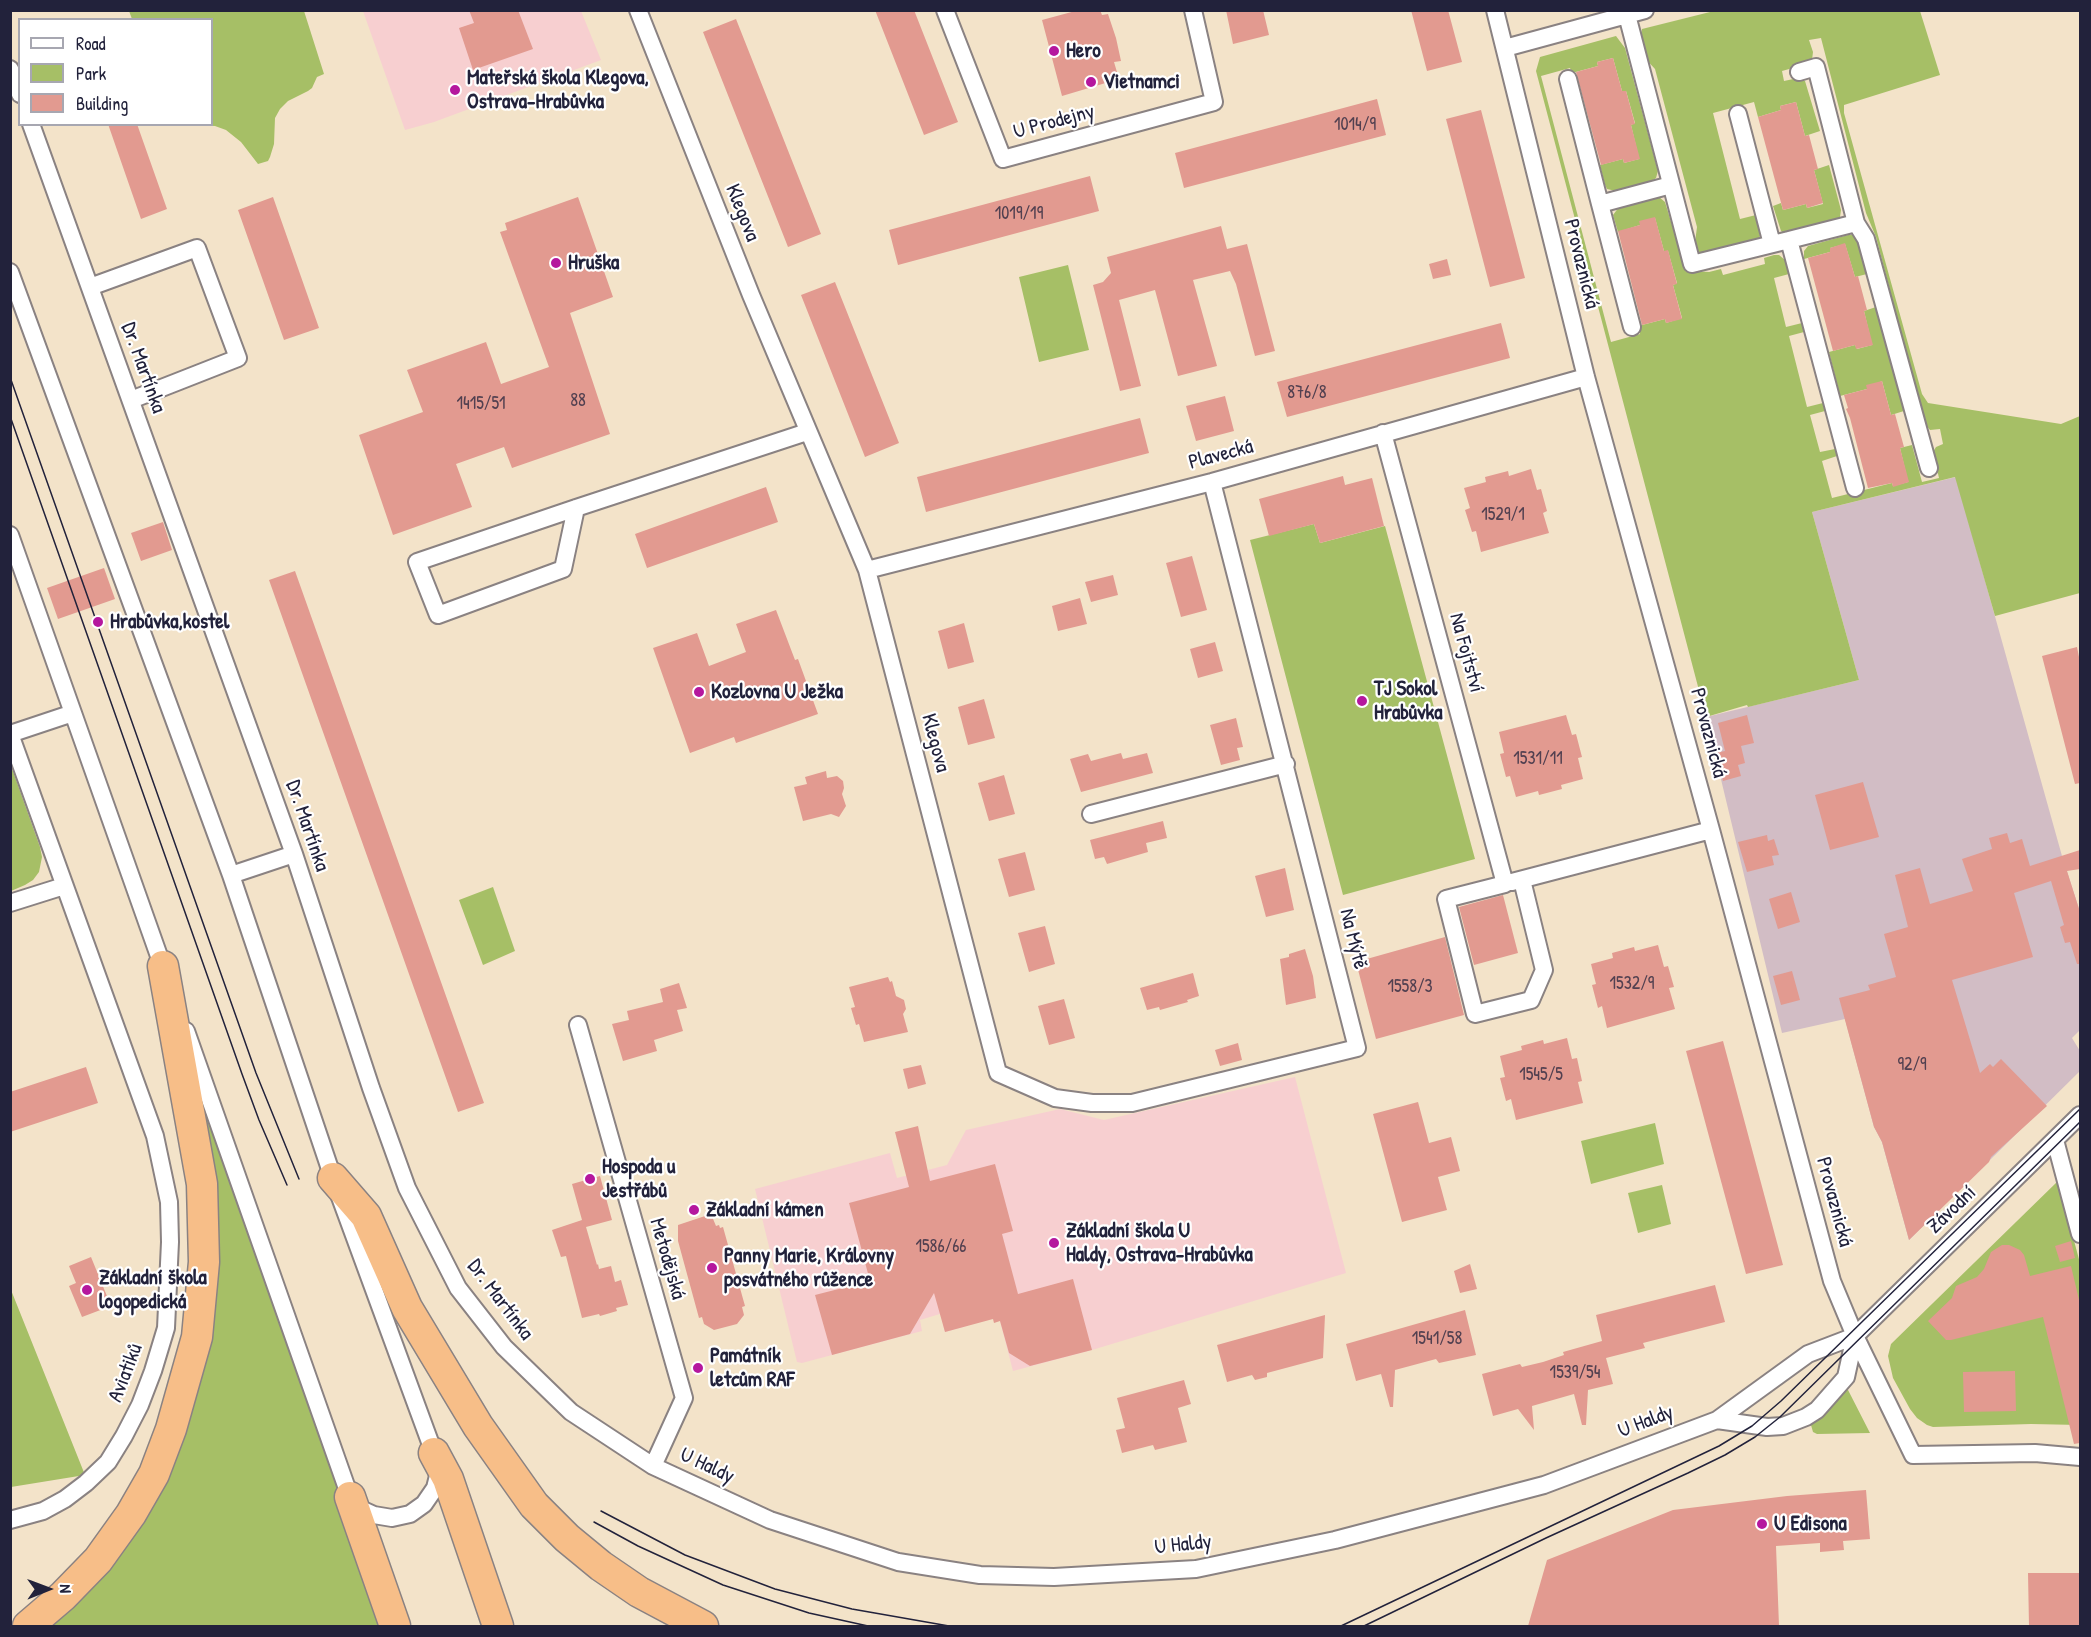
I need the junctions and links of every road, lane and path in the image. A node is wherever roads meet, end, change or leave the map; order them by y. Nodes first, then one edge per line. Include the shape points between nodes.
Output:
1 (638, 10) edge
2 (945, 10) edge
3 (1193, 10) edge
4 (1495, 10) edge
5 (1645, 10) edge
6 (1627, 15) junction
7 (1505, 48) junction
8 (10, 69) edge
9 (1799, 72) dead end
10 (1568, 79) dead end
11 (18, 89) edge
12 (1738, 114) dead end
13 (32, 126) edge
14 (1671, 185) junction
15 (1600, 204) junction
16 (1856, 223) junction
17 (1789, 240) junction
18 (1772, 244) junction
19 (10, 272) edge
20 (90, 287) junction
21 (1632, 327) dead end
22 (1586, 377) junction
23 (131, 400) junction
24 (807, 432) junction
25 (1383, 433) junction
26 (1929, 468) dead end
27 (1212, 482) junction
28 (1855, 488) dead end
29 (576, 508) junction
30 (10, 536) edge
31 (867, 570) junction
32 (73, 712) junction
33 (10, 734) edge
34 (1286, 764) junction
35 (1091, 814) dead end
36 (1711, 830) junction
37 (294, 854) junction
38 (231, 875) junction
39 (1514, 882) junction
40 (64, 886) junction
41 (10, 903) edge
42 (163, 966) junction
43 (578, 1025) dead end
44 (998, 1073) joint
45 (2080, 1115) edge
46 (2055, 1140) junction
47 (333, 1178) junction
48 (2080, 1233) edge
49 (1855, 1336) junction
50 (1717, 1420) junction
51 (434, 1454) junction
52 (2080, 1457) edge
53 (653, 1466) junction
54 (350, 1497) junction
55 (10, 1520) edge
56 (28, 1626) edge
57 (395, 1626) edge
58 (498, 1626) edge
59 (704, 1626) edge

1 - 24 street, Klegova
2 - 3 street, U Prodejny via 1003,159 1215,102
4 - 7 street, Provaznická
5 - 6 street
6 - 7 street
6 - 14 street
7 - 22 street, Provaznická
8 - 11 street
9 - 16 street via 1816,68
10 - 15 street
12 - 18 street
13 - 20 street, Dr. Martínka
14 - 15 street
14 - 18 street via 1692,264
15 - 21 street
16 - 17 street
16 - 26 street via 1866,238
17 - 18 street
17 - 28 street
19 - 38 street
20 - 23 street, Dr. Martínka
20 - 23 street via 198,248 238,358
22 - 25 street, Plavecká
22 - 36 street, Provaznická
23 - 37 street, Dr. Martínka
24 - 29 street
24 - 31 street, Klegova
25 - 27 street, Plavecká
25 - 39 street, Na Fojtství
27 - 31 street, Plavecká
27 - 34 street, Na Mýtě
29 - 29 street via 417,562 438,615 563,569
30 - 32 street
31 - 44 street, Klegova
32 - 33 street
32 - 42 street
33 - 40 street, Aviatiků
34 - 35 street
34 - 44 street, Na Mýtě via 1357,1048 1132,1102 1092,1103 1054,1098
36 - 39 street
36 - 49 street, Provaznická via 1832,1281
37 - 38 street
37 - 53 street, Dr. Martínka via 407,1188 458,1288 504,1347 571,1412
38 - 47 street
39 - 39 street, Na Fojtství via 1446,899 1475,1014 1531,1000 1544,970
40 - 41 street
40 - 55 street, Aviatiků via 156,1136 169,1202 165,1328 140,1405 108,1462 65,1499 43,1511
42 - 54 street
42 - 56 highway via 202,1184 204,1262 197,1337 171,1430 154,1474 131,1514 98,1560
43 - 53 street, Metodějská via 684,1398
45 - 46 street, Závodní
46 - 48 street
46 - 49 street, Závodní
47 - 51 street
47 - 59 highway via 366,1216 407,1308 478,1426 534,1505 601,1566 639,1592
49 - 50 street, U Haldy via 1808,1354
49 - 50 street, U Haldy via 1846,1377 1806,1418 1767,1427
49 - 52 street, Provaznická via 1913,1455 2035,1453
50 - 53 street, U Haldy via 1544,1485 1335,1540 1196,1569 1054,1577 981,1575 898,1562 770,1520
51 - 54 street via 438,1476 435,1488 415,1511 398,1518 380,1517 363,1510
51 - 58 highway via 448,1479
54 - 57 highway

